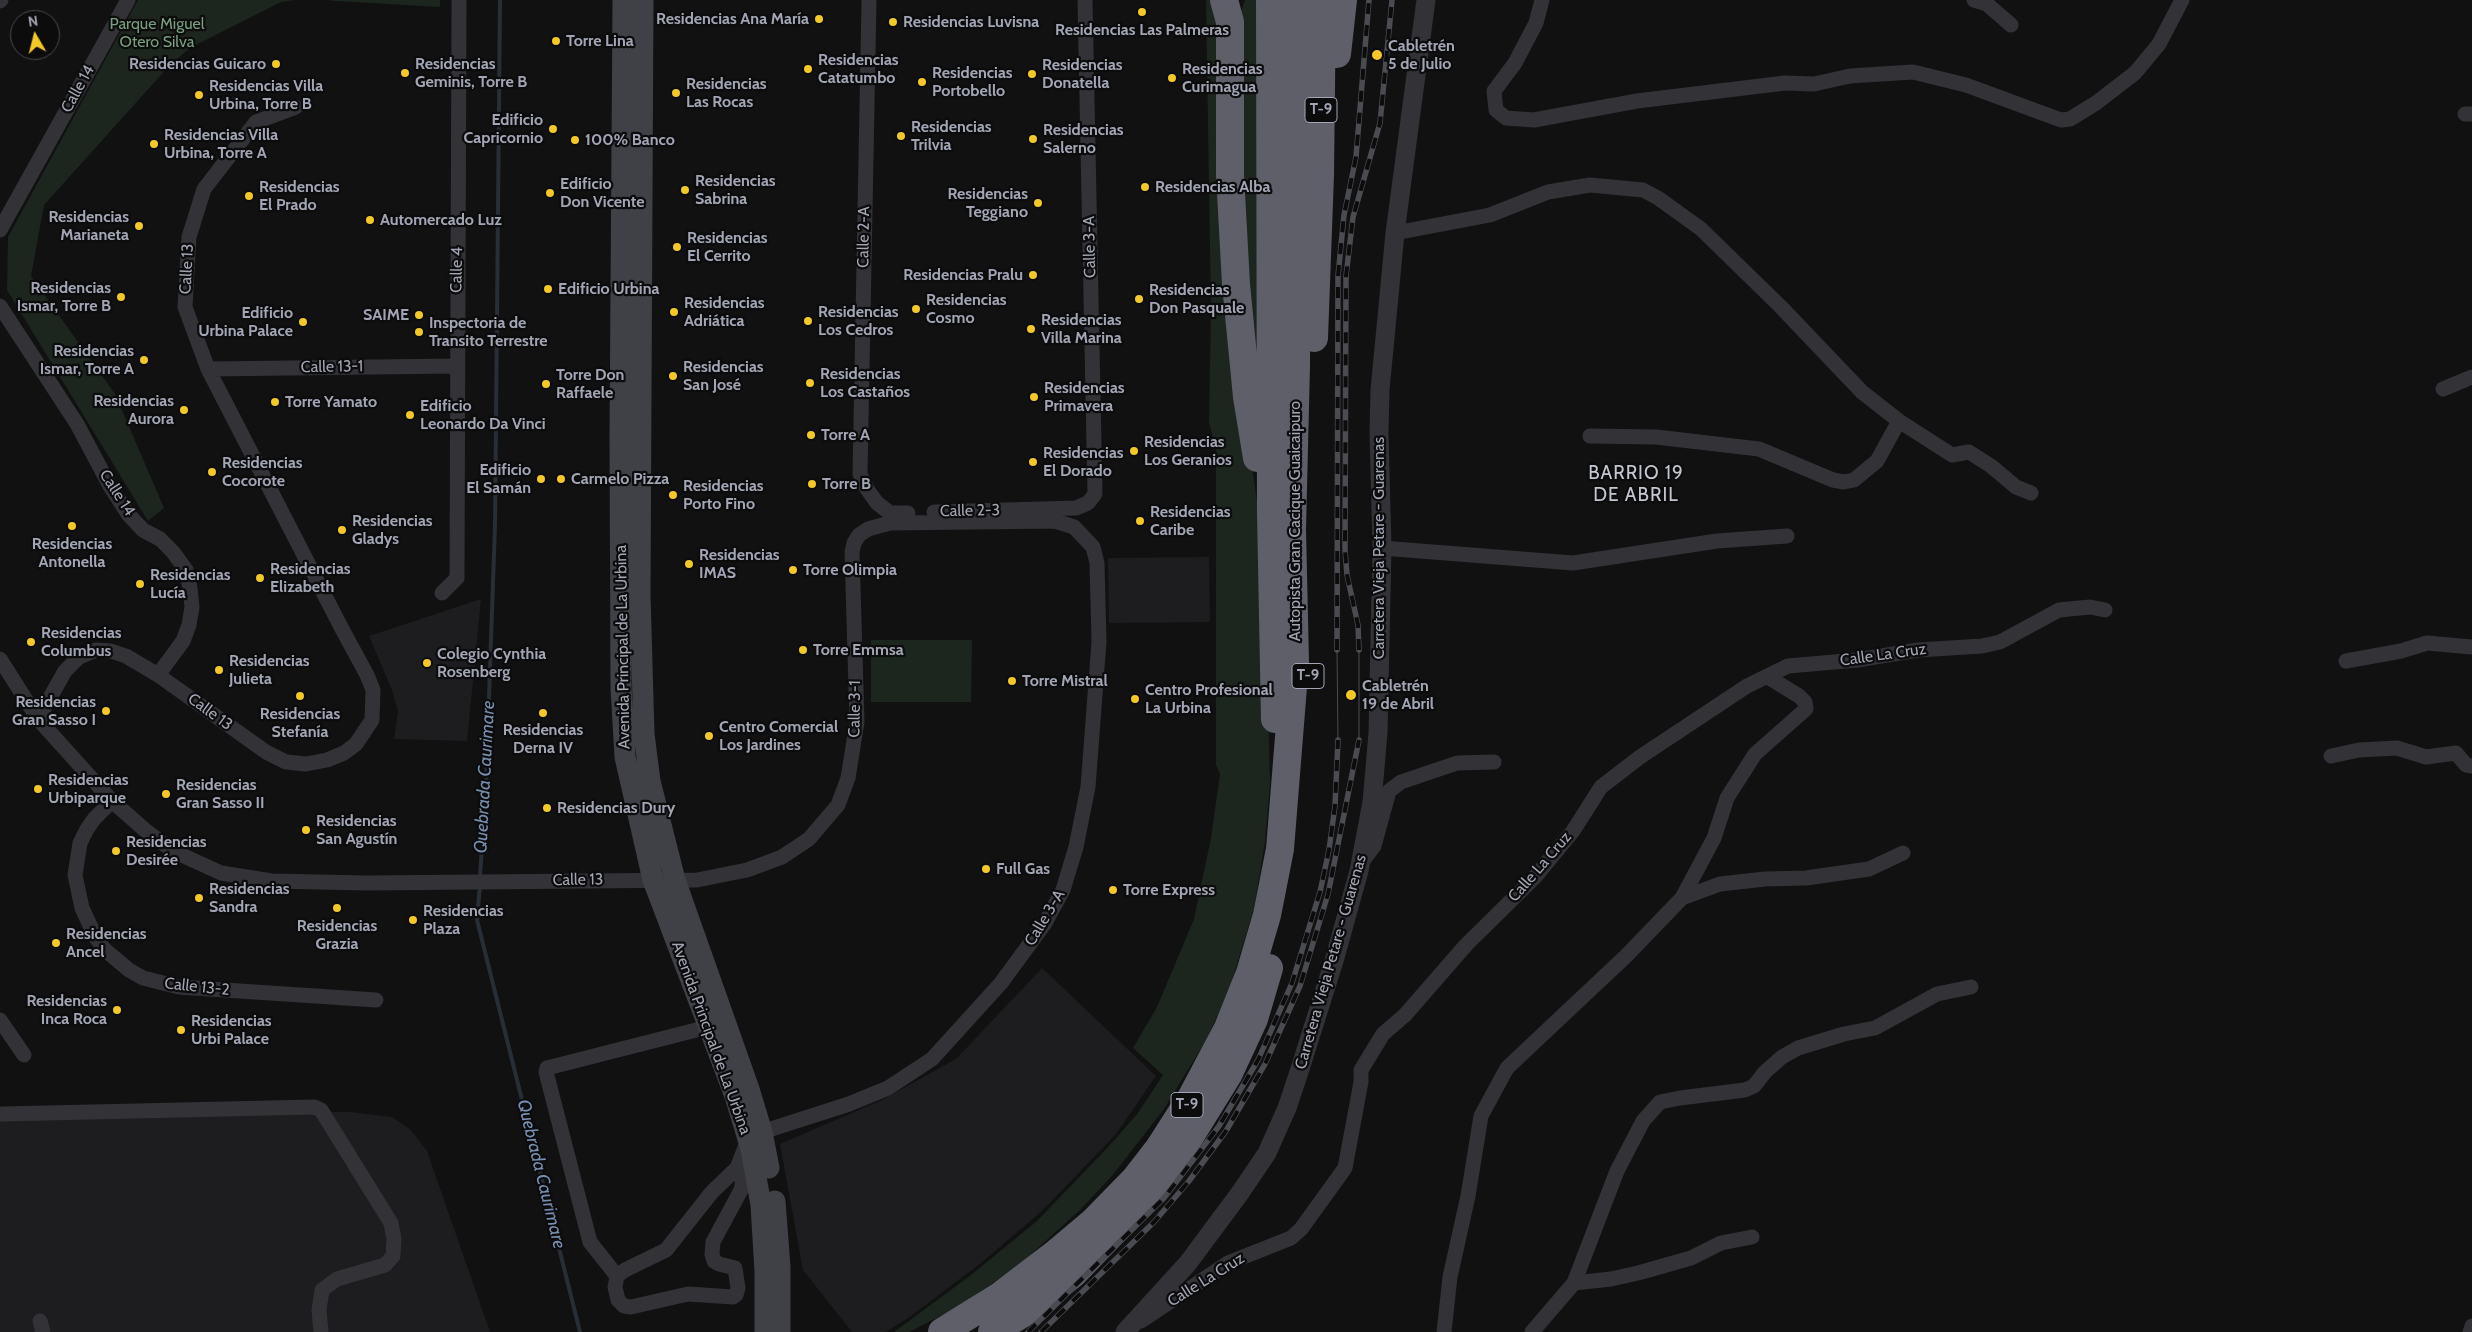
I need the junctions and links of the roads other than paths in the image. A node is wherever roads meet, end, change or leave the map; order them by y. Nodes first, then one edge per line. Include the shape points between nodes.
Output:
1 (128, 0) edge
2 (459, 0) edge
3 (623, 0) edge
4 (643, 0) edge
5 (869, 0) edge
6 (1085, 0) edge
7 (1270, 0) edge
8 (1297, 0) edge
9 (1322, 0) edge
10 (1343, 0) edge
11 (1426, 0) edge
12 (1542, 0) edge
13 (1974, 0) edge
14 (2182, 0) edge
15 (1230, 7) edge
16 (2011, 26) dead end
17 (296, 107) dead end
18 (1318, 219) junction
19 (0, 230) edge
20 (1395, 233) junction
21 (0, 306) edge
22 (456, 366) junction
23 (208, 369) junction
24 (2472, 377) edge
25 (2443, 389) dead end
26 (1899, 421) junction
27 (1590, 436) dead end
28 (860, 474) joint
29 (2031, 493) dead end
30 (1095, 494) joint
31 (1270, 513) junction
32 (1082, 534) joint
33 (1787, 536) dead end
34 (1382, 548) junction
35 (442, 594) dead end
36 (2105, 610) dead end
37 (2472, 647) edge
38 (0, 659) edge
39 (2346, 661) dead end
40 (158, 674) junction
41 (1768, 678) junction
42 (38, 719) junction
43 (2331, 756) dead end
44 (1494, 762) dead end
45 (2472, 766) edge
46 (1284, 794) junction
47 (112, 801) junction
48 (1903, 853) dead end
49 (1361, 863) junction
50 (653, 880) junction
51 (675, 880) junction
52 (1682, 898) junction
53 (1971, 987) dead end
54 (376, 1000) dead end
55 (0, 1020) edge
56 (708, 1027) junction
57 (24, 1055) dead end
58 (2, 1114) dead end
59 (755, 1136) junction
60 (737, 1168) junction
61 (1752, 1237) dead end
62 (617, 1276) junction
63 (1574, 1283) junction
64 (2472, 1326) edge
65 (946, 1330) edge
66 (321, 1332) edge
67 (765, 1332) edge
68 (780, 1332) edge
69 (992, 1332) edge
70 (1125, 1332) edge
71 (1444, 1332) edge
72 (1532, 1332) edge
73 (2470, 1332) edge

1 - 19 street, Calle 14
2 - 22 street, Calle 4
3 - 50 main road, Avenida Principal de La Urbina via 622,719 629,784
4 - 51 main road, Avenida Principal de La Urbina via 641,686 650,781
5 - 28 street, Calle 2-A
6 - 30 street, Calle 3-A
7 - 31 highway
8 - 46 highway, Autopista Gran Cacique Guaicaipuro / T-9 via 1292,529 1295,662
9 - 18 highway, Autopista Gran Cacique Guaicaipuro / T-9
10 - 18 highway via 1325,182
11 - 20 street, Carretera Vieja Petare - Guarenas
12 - 14 street via 1536,23 1515,63 1494,91 1496,110 1506,118 1534,120 1637,101 1785,83 1814,84 1850,76 1913,72 1966,85 2061,120 2070,119 2135,73 2159,44
13 - 16 street via 1987,4
15 - 31 highway via 1230,175 1236,284 1249,406
17 - 23 street, Calle 13 via 256,122 204,189 189,237 185,307
18 - 69 highway, Autopista Gran Cacique Guaicaipuro / T-9 via 1308,439 1309,652 1304,757 1300,816 1281,928 1254,1019 1228,1075 1178,1156 1138,1207 1073,1274 1022,1314
20 - 26 street via 1490,215 1548,192 1590,186 1643,190 1701,229 1862,392
20 - 34 street, Carretera Vieja Petare - Guarenas via 1380,390
21 - 40 street, Calle 14 via 77,424 128,514 143,530 173,552 186,570 192,607 189,625 183,641
22 - 23 street, Calle 13-1
22 - 35 street, Calle 4 via 456,578
23 - 40 street, Calle 13 via 367,675 373,690 372,720 356,744 344,753 306,764 286,762 266,752
24 - 25 street
26 - 27 street via 1876,461 1854,480 1844,482 1759,449 1656,437
26 - 29 street via 1952,455 1969,452 2016,487
28 - 30 street, Calle 2-3 via 877,503 890,512 1076,508 1088,503
31 - 46 highway via 1276,760
32 - 51 street, Calle 3-1 via 1068,524 1045,521 890,523 868,528 859,535 852,552 857,722 850,770 838,805 809,839 782,857 747,870 697,880
32 - 59 street, Calle 3-A via 1093,547 1097,562 1100,642 1088,787 1063,890 1045,923 1001,983 932,1059 888,1088
33 - 34 street via 1709,542 1573,563
34 - 49 street, Carretera Vieja Petare - Guarenas via 1378,733 1372,802
36 - 41 street, Calle La Cruz via 2058,610 2000,642 1982,646 1918,650 1788,666
37 - 39 street via 2427,643
38 - 42 street
40 - 42 street, Calle 13 via 126,656 96,650 80,657 65,671
41 - 52 street via 1800,696 1806,702 1806,709 1755,754 1726,798 1714,838
41 - 70 street, Calle La Cruz via 1747,686 1601,787 1573,831 1536,877 1466,945 1405,1015 1383,1034 1361,1070 1345,1168 1301,1229 1291,1238 1228,1263
42 - 47 street, Calle 13
43 - 45 street via 2359,750 2397,748 2426,757 2456,753 2466,765
44 - 49 street via 1457,763 1401,782 1389,791 1374,846
46 - 65 highway, Autopista Gran Cacique Guaicaipuro / T-9 via 1275,883 1250,973 1228,1028 1191,1098 1135,1179 1093,1222 1000,1296
47 - 50 street, Calle 13 via 173,851 221,873 242,878 303,882
47 - 54 street, Calle 13-2 via 83,836 75,874 82,908 95,936 104,949 129,970 143,978 179,987
48 - 52 street via 1869,869 1806,878 1720,884
49 - 70 street, Carretera Vieja Petare - Guarenas via 1299,1072 1267,1153 1188,1263
50 - 51 street, Calle 3-1
50 - 56 main road, Avenida Principal de La Urbina
51 - 59 main road, Avenida Principal de La Urbina via 706,961
52 - 71 street via 1626,956 1507,1068 1481,1116 1450,1277
53 - 63 street via 1937,994 1875,1028 1798,1048 1782,1057 1754,1086 1745,1090 1660,1102 1643,1121 1617,1170
55 - 57 street
56 - 59 main road, Avenida Principal de La Urbina
56 - 62 street via 547,1068 590,1242
58 - 66 street via 314,1107 321,1110 391,1223 394,1239 393,1256 385,1265 337,1279 322,1290 319,1310
59 - 60 street
59 - 67 main road, Avenida Principal de La Urbina via 765,1271
59 - 68 main road, Avenida Principal de La Urbina via 776,1204
60 - 62 street via 712,1192 666,1250
60 - 62 street via 743,1181 741,1190 713,1242 712,1254 714,1261 735,1268 736,1295 688,1294 624,1306 618,1300 614,1287
61 - 63 street via 1721,1243 1691,1258 1611,1280
63 - 72 street
64 - 73 street

